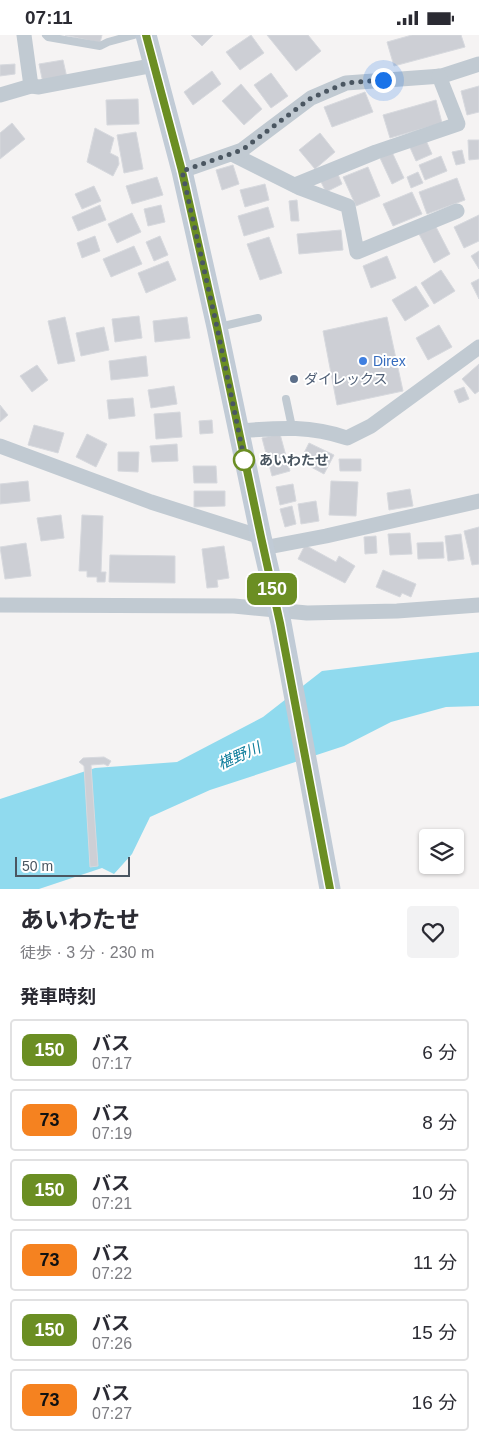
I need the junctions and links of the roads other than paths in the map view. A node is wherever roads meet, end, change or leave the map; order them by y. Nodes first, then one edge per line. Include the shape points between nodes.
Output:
1 (24, 35) edge
2 (46, 35) edge
3 (134, 35) edge
4 (146, 35) edge
5 (479, 64) edge
6 (155, 65) junction
7 (439, 76) junction
8 (31, 87) junction
9 (0, 95) edge
10 (232, 154) junction
11 (182, 171) junction
12 (295, 185) junction
13 (456, 211) dead end
14 (258, 318) dead end
15 (217, 327) junction
16 (479, 347) edge
17 (286, 399) dead end
18 (292, 427) junction
19 (238, 431) junction
20 (0, 446) edge
21 (479, 501) edge
22 (262, 542) junction
23 (0, 605) edge
24 (479, 605) edge
25 (279, 617) junction
26 (330, 889) edge

1 - 8 street
2 - 3 lane via 100,46
4 - 6 main road
5 - 7 street
6 - 8 street
6 - 11 main road
7 - 10 street via 346,83 311,98 242,150
7 - 12 street via 458,124 376,152
8 - 9 street
10 - 11 street
10 - 12 street
11 - 15 main road
12 - 13 street via 348,206 358,252
14 - 15 lane
15 - 19 main road
16 - 18 street via 370,426 347,438 330,432
17 - 18 lane
18 - 19 street
19 - 22 main road
20 - 22 street
21 - 22 street via 326,536
22 - 25 main road
23 - 25 street via 234,606
24 - 25 street
25 - 26 main road

